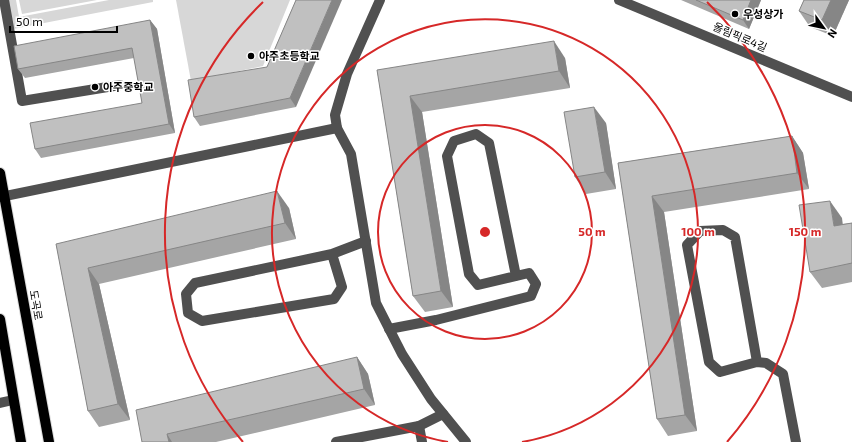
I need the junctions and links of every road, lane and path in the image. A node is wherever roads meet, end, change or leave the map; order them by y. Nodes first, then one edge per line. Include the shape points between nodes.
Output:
1 (4, 0) edge
2 (380, 0) edge
3 (619, 0) edge
4 (120, 85) dead end
5 (852, 97) edge
6 (337, 128) junction
7 (0, 173) edge
8 (2, 196) edge
9 (366, 241) junction
10 (332, 254) junction
11 (516, 276) junction
12 (0, 319) edge
13 (389, 329) junction
14 (757, 362) junction
15 (13, 400) junction
16 (0, 403) edge
17 (443, 414) junction
18 (420, 426) junction
19 (22, 442) edge
20 (49, 442) edge
21 (336, 442) edge
22 (422, 442) edge
23 (466, 442) edge
24 (796, 442) edge

1 - 4 street via 22,101
2 - 6 street via 347,74 335,114
3 - 5 street, 올림픽로4길
6 - 8 street
6 - 9 street via 351,154
7 - 8 main road, 도곡로
8 - 20 main road, 도곡로
9 - 10 street
9 - 13 street via 376,302
10 - 10 street via 342,287 334,299 202,321 188,313 186,294 195,284
11 - 11 street via 489,143 476,134 454,141 447,156 469,274 478,285
11 - 13 street via 530,272 536,284 531,296
12 - 15 main road
13 - 17 street via 402,354
14 - 14 street via 735,237 723,230 700,232 687,245 709,362 720,372
14 - 24 street via 766,363 783,374
15 - 16 street
15 - 19 main road
17 - 18 street
17 - 23 street
18 - 21 street
18 - 22 street

